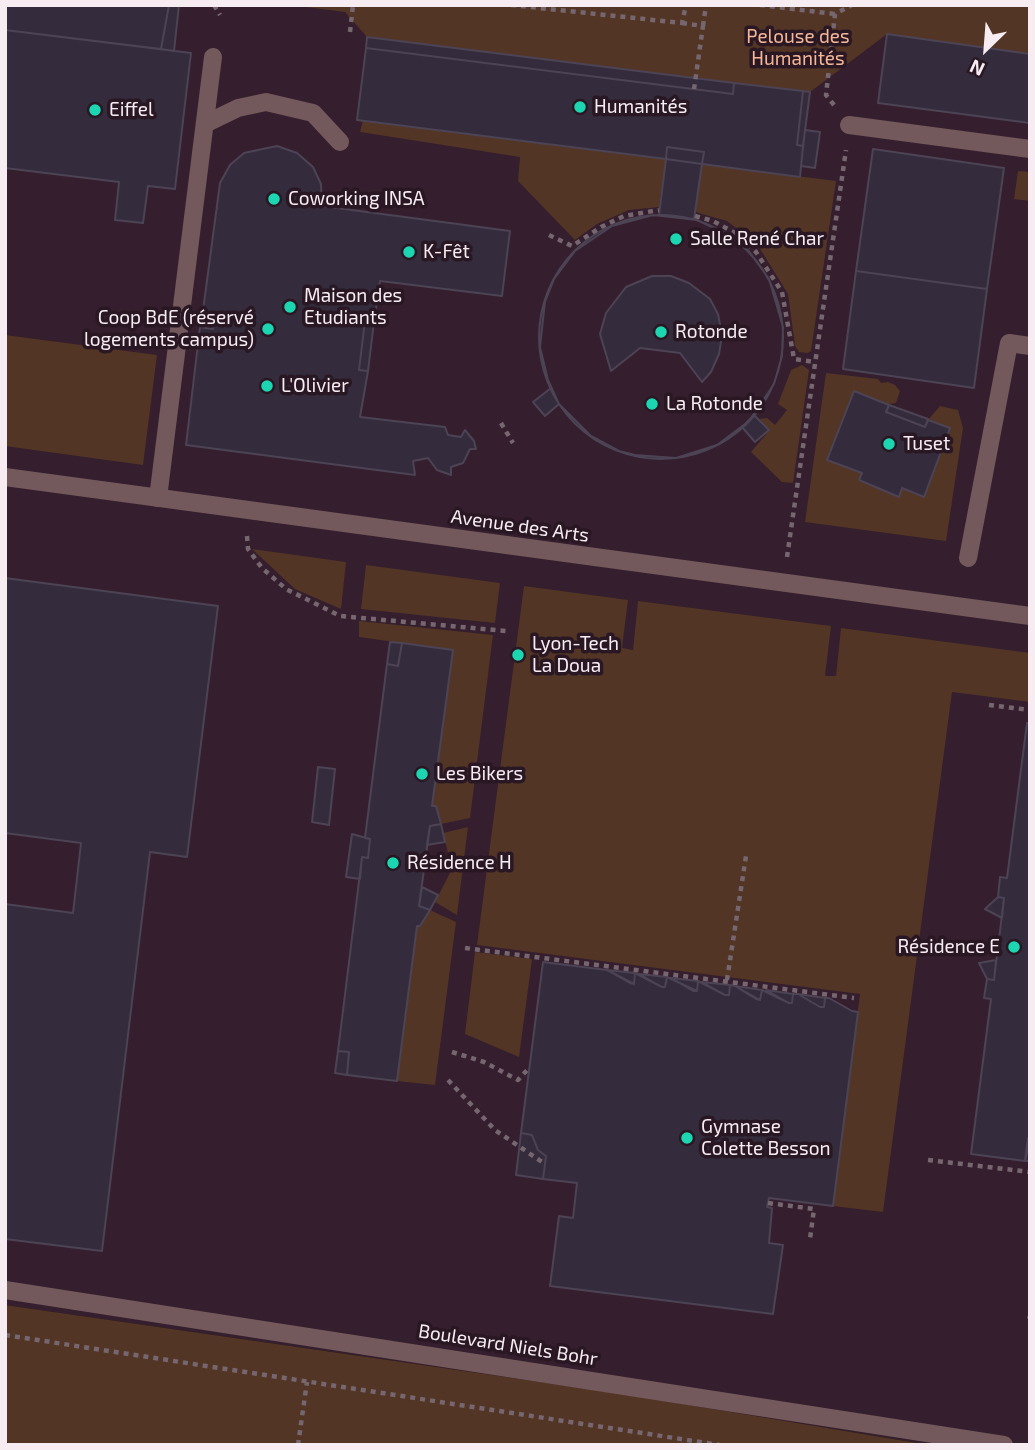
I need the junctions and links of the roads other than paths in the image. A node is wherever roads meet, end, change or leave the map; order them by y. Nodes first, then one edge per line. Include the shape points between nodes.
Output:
1 (214, 57) dead end
2 (205, 124) junction
3 (849, 125) road end
4 (340, 142) dead end
5 (1030, 149) edge
6 (1030, 345) edge
7 (5, 477) edge
8 (158, 498) junction
9 (968, 558) dead end
10 (1030, 616) edge
11 (5, 1290) edge
12 (1004, 1445) edge

1 - 2 street
2 - 4 street via 238,108 266,102 313,113
2 - 8 street
3 - 5 street
6 - 9 street via 1009,343
7 - 8 street, Avenue des Arts
8 - 10 street, Avenue des Arts
11 - 12 street, Boulevard Niels Bohr

